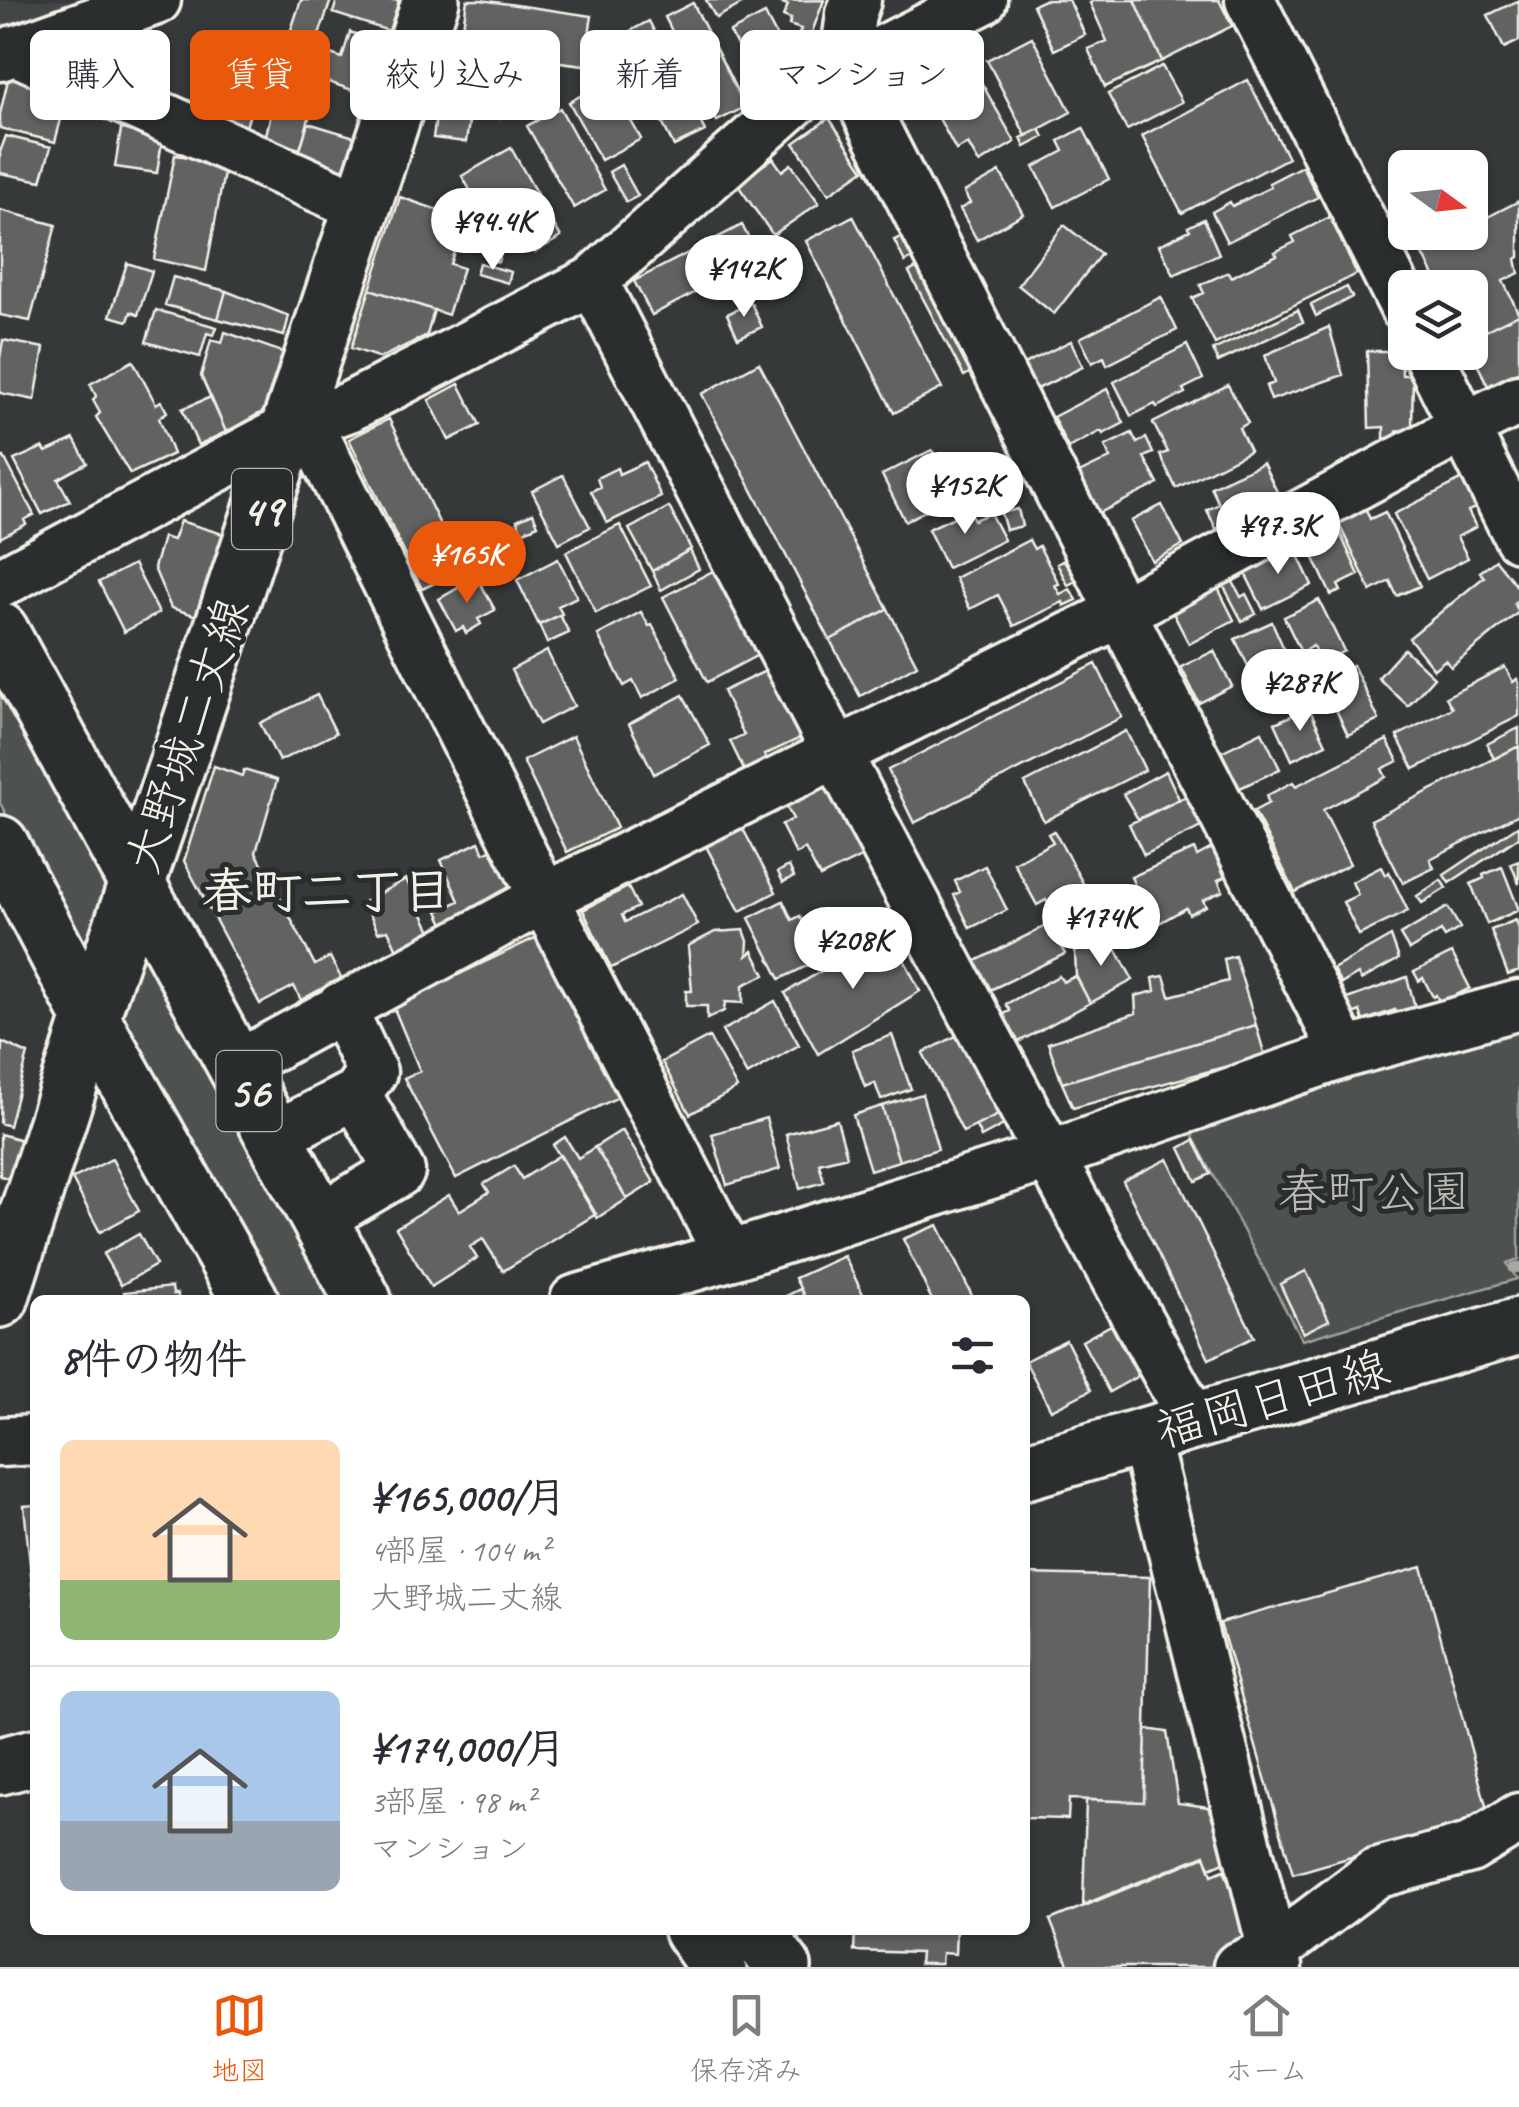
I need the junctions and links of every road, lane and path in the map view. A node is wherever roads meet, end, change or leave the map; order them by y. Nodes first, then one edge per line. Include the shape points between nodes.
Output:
1 (156, 0) edge
2 (432, 0) edge
3 (856, 0) edge
4 (982, 0) edge
5 (1250, 0) edge
6 (848, 30) edge
7 (923, 30) edge
8 (7, 53) edge
9 (774, 120) edge
10 (871, 120) edge
11 (362, 206) junction
12 (1388, 274) edge
13 (593, 282) junction
14 (1436, 370) edge
15 (1519, 400) edge
16 (298, 427) junction
17 (1464, 427) junction
18 (1519, 536) edge
19 (0, 583) edge
20 (1120, 613) junction
21 (0, 631) edge
22 (835, 753) junction
23 (0, 844) edge
24 (136, 882) junction
25 (544, 898) junction
26 (1519, 1005) edge
27 (341, 1007) junction
28 (91, 1018) junction
29 (1344, 1053) junction
30 (236, 1066) junction
31 (356, 1094) junction
32 (273, 1136) junction
33 (1048, 1156) junction
34 (319, 1220) junction
35 (729, 1256) junction
36 (247, 1295) edge
37 (360, 1295) edge
38 (592, 1295) edge
39 (0, 1300) edge
40 (1519, 1326) edge
41 (1169, 1428) junction
42 (30, 1440) edge
43 (0, 1442) edge
44 (1030, 1470) edge
45 (30, 1757) edge
46 (0, 1766) edge
47 (1519, 1818) edge
48 (696, 1935) edge
49 (759, 1935) edge
50 (1262, 1962) edge
51 (718, 1967) edge
52 (783, 1967) edge

1 - 8 street
2 - 11 main road, 大野城二丈線 / 49
3 - 6 street
4 - 7 street
5 - 12 street
8 - 11 street
9 - 13 street
10 - 20 street
11 - 16 main road, 大野城二丈線 / 49
13 - 16 street
13 - 22 street
14 - 17 street
15 - 17 street
16 - 19 street
16 - 24 main road, 大野城二丈線 / 49
16 - 25 street
17 - 18 street
17 - 20 street
20 - 22 street
20 - 29 street
21 - 24 main road, 56
22 - 25 street
22 - 33 street
23 - 28 main road, 56
24 - 28 main road, 大野城二丈線 / 49
24 - 30 main road, 56
25 - 27 street
25 - 35 street
26 - 29 street
27 - 30 street
27 - 31 street via 372,1072
28 - 36 main road, 56
28 - 39 main road, 大野城二丈線 / 49
29 - 33 street
30 - 32 main road, 56
31 - 32 street
31 - 34 street via 400,1171
32 - 34 main road, 56
33 - 35 street
33 - 41 street
34 - 37 main road, 56
35 - 38 street
40 - 41 main road, 福岡日田線
41 - 44 main road, 福岡日田線
41 - 50 street
42 - 43 street
45 - 46 main road
47 - 50 street via 1470,1848 1375,1874
48 - 51 main road
49 - 52 main road

